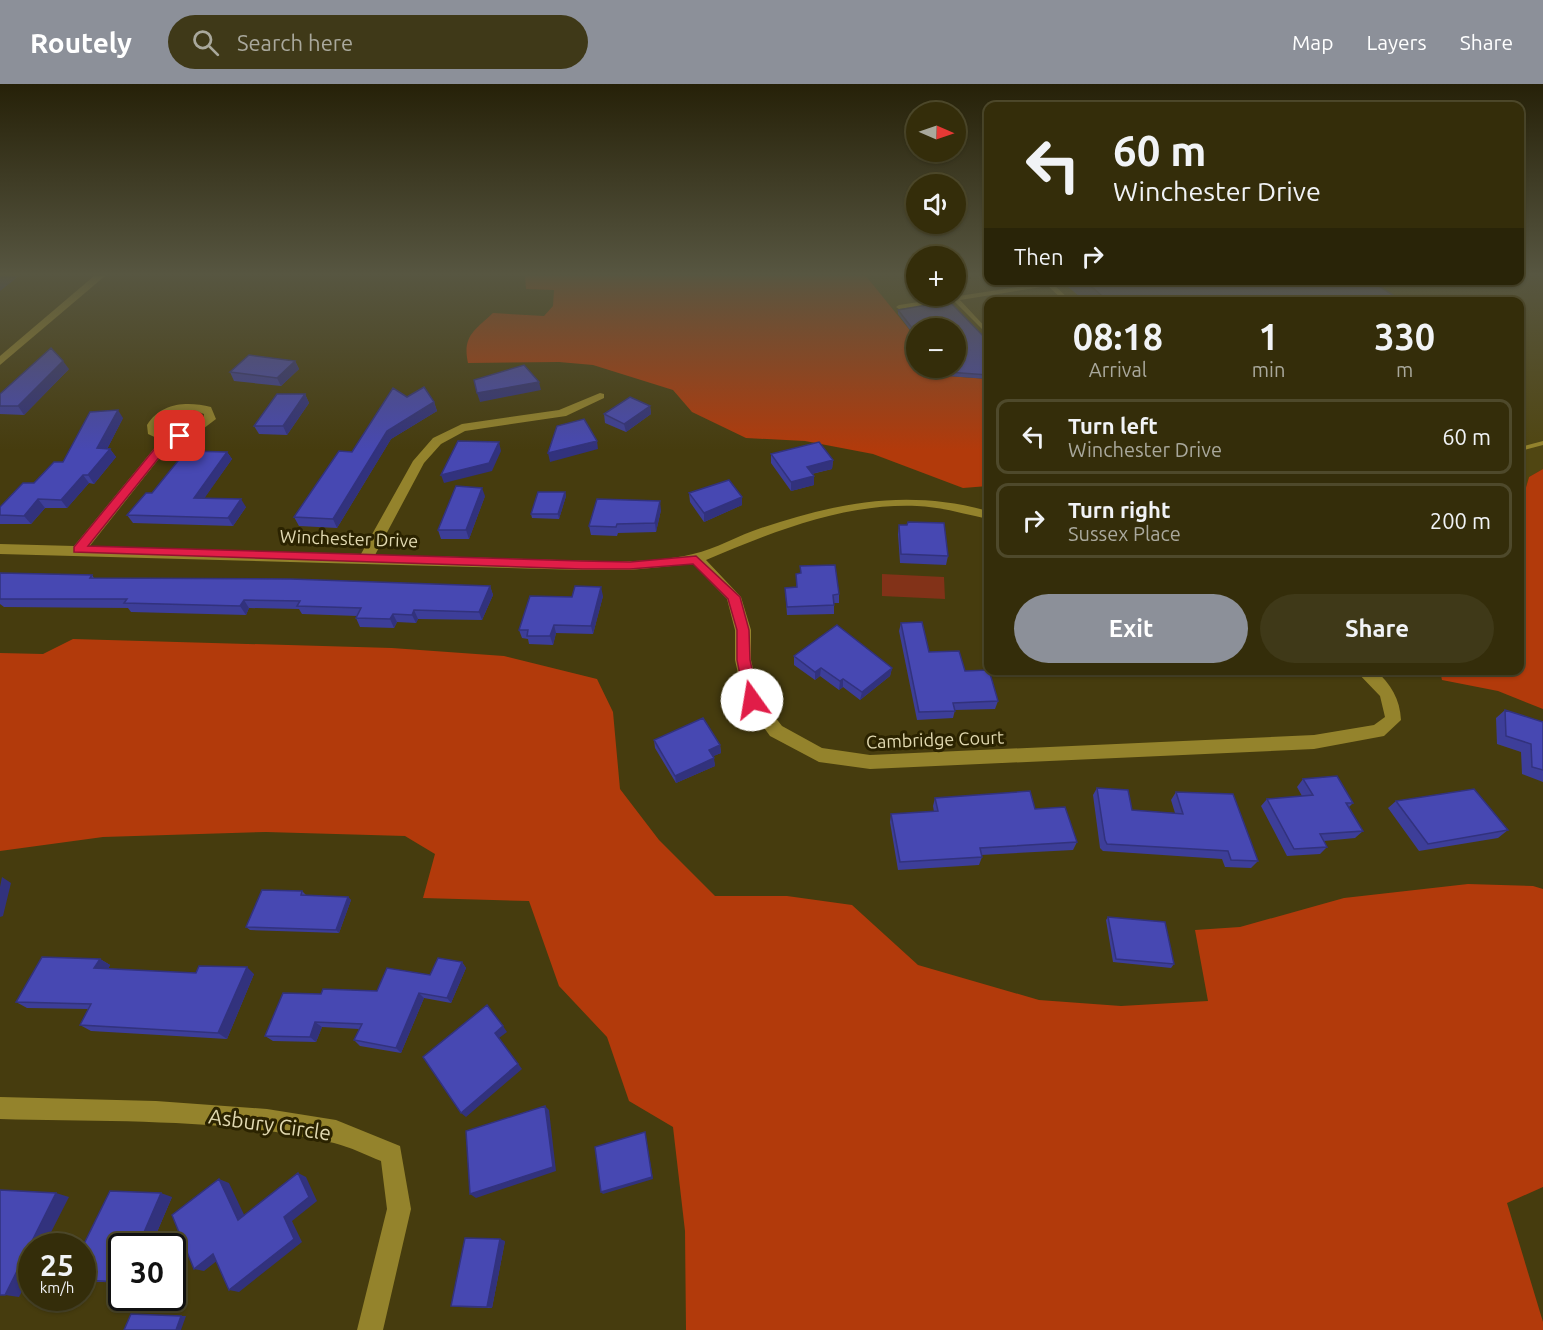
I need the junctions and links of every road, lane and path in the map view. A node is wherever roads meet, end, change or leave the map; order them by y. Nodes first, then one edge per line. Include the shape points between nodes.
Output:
1 (32, 334) edge
2 (0, 362) edge
3 (600, 396) dead end
4 (170, 437) dead end
5 (1543, 443) edge
6 (1524, 448) edge
7 (984, 514) edge
8 (0, 549) edge
9 (79, 550) junction
10 (366, 558) junction
11 (696, 560) junction
12 (1369, 675) edge
13 (0, 1108) edge
14 (370, 1330) edge

1 - 2 street
3 - 10 street via 562,413 462,428 436,441 419,460
4 - 9 street
5 - 6 lane
7 - 11 street via 935,504 887,503 838,509 742,539
8 - 9 street, Winchester Drive
9 - 10 street, Winchester Drive
10 - 11 street, Winchester Drive via 620,566
11 - 12 street, Cambridge Court via 734,597 743,630 743,660 752,700 776,731 819,755 870,762 1314,742 1378,731 1393,720 1393,702
13 - 14 street, Asbury Circle via 156,1112 267,1120 336,1132 392,1154 399,1209

